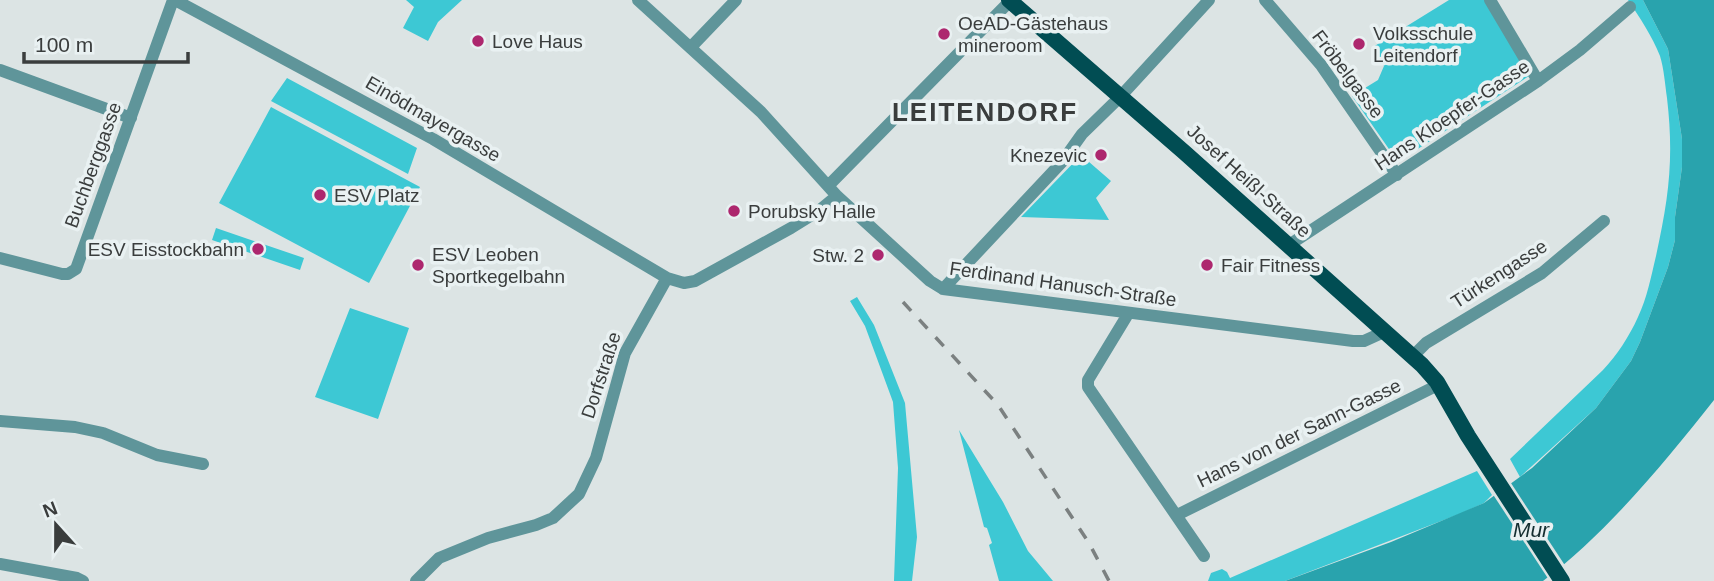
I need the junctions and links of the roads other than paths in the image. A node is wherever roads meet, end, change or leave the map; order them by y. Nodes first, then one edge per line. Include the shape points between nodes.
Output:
1 (174, 0) edge
2 (638, 0) edge
3 (736, 0) edge
4 (1010, 0) edge
5 (1209, 0) edge
6 (1265, 0) edge
7 (1490, 0) edge
8 (1630, 7) dead end
9 (691, 47) junction
10 (0, 70) edge
11 (1538, 81) junction
12 (1120, 97) junction
13 (131, 118) junction
14 (1397, 175) junction
15 (832, 191) junction
16 (1604, 221) dead end
17 (1289, 245) junction
18 (0, 258) edge
19 (667, 278) junction
20 (943, 289) junction
21 (1128, 314) junction
22 (1386, 331) junction
23 (1413, 356) junction
24 (1438, 384) junction
25 (0, 421) edge
26 (202, 464) dead end
27 (1177, 514) junction
28 (1204, 556) dead end
29 (0, 564) edge
30 (1560, 578) edge
31 (83, 581) edge
32 (416, 581) edge

1 - 13 street, Buchberggasse
1 - 19 street, Einödmayergasse via 433,139
2 - 9 street, Ferdinand Hanusch-Straße
3 - 9 street
4 - 12 main road, Josef Heißl-Straße
4 - 15 street
5 - 12 street
6 - 14 street, Fröbelgasse via 1321,65
7 - 11 street
8 - 11 street, Hans Kloepfer-Gasse
9 - 15 street, Ferdinand Hanusch-Straße via 761,112
10 - 13 street
11 - 14 street, Hans Kloepfer-Gasse
12 - 17 main road, Josef Heißl-Straße
12 - 20 street
13 - 18 street, Buchberggasse via 74,271 54,272
14 - 17 street, Hans Kloepfer-Gasse
15 - 19 street via 820,210 695,281
15 - 20 street, Ferdinand Hanusch-Straße
16 - 23 street, Türkengasse via 1542,273 1426,343
17 - 22 main road, Josef Heißl-Straße
19 - 32 street, Dorfstraße via 625,353 596,458 579,494 553,518 439,558
20 - 21 street, Ferdinand Hanusch-Straße
21 - 22 street, Ferdinand Hanusch-Straße via 1353,341
21 - 27 street via 1088,387
22 - 23 main road, Josef Heißl-Straße
23 - 24 main road, Josef Heißl-Straße
24 - 27 street, Hans von der Sann-Gasse
24 - 30 main road, Josef Heißl-Straße
25 - 26 street via 75,427 156,455
27 - 28 street
29 - 31 street

